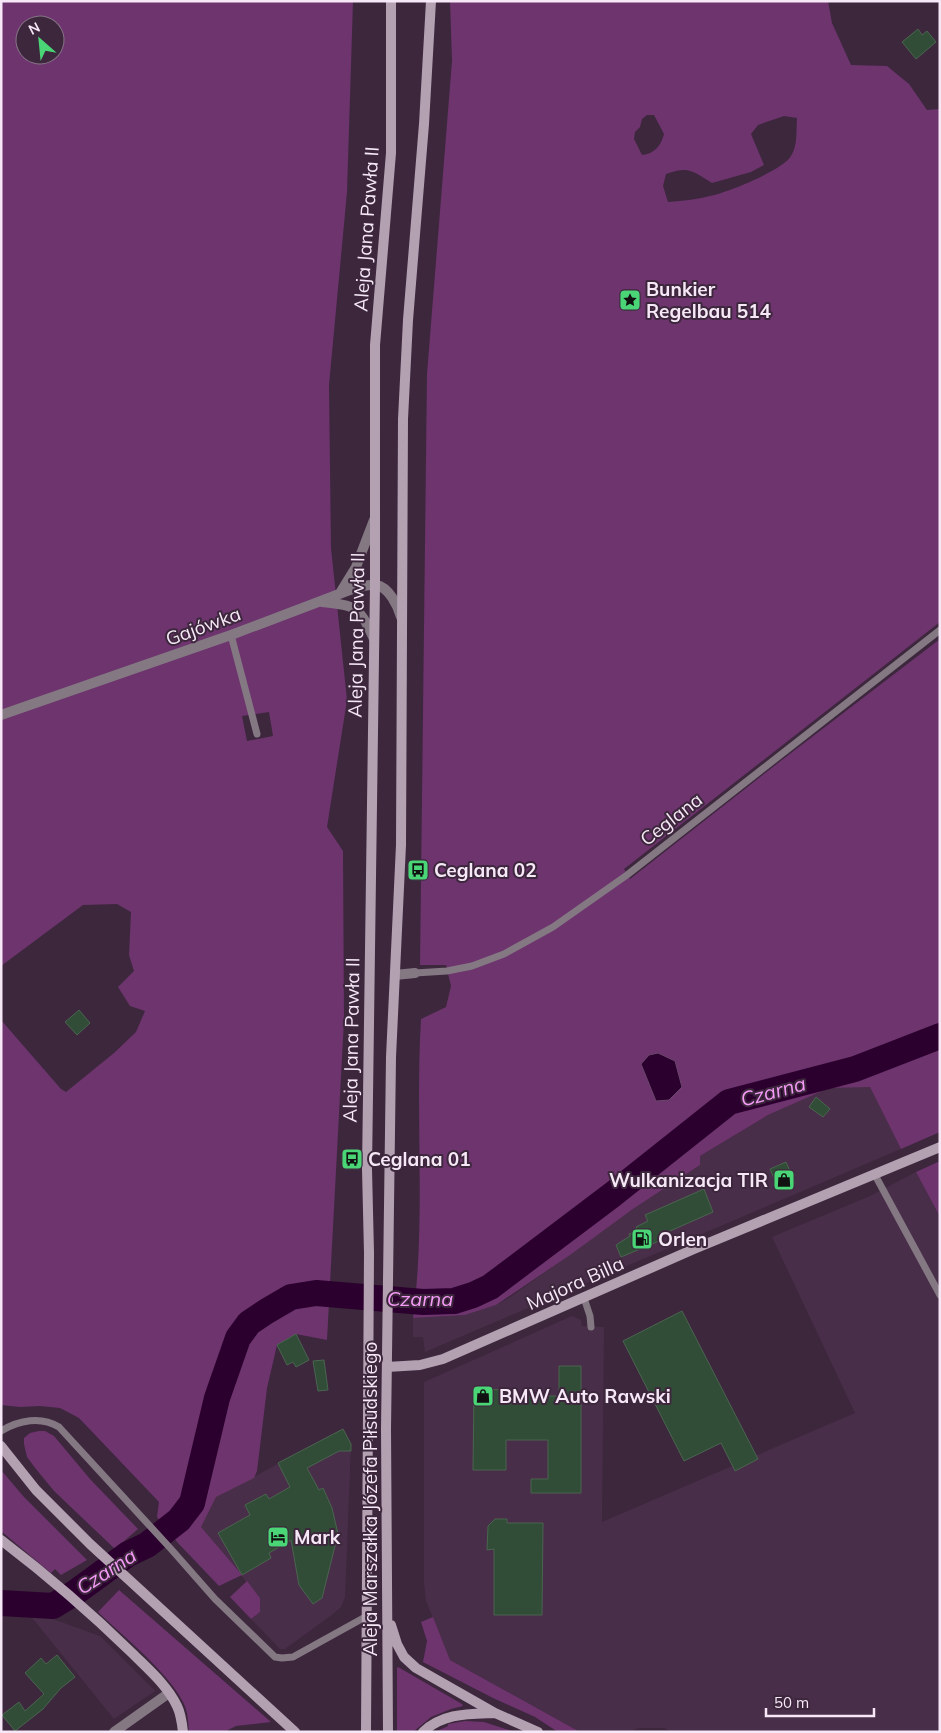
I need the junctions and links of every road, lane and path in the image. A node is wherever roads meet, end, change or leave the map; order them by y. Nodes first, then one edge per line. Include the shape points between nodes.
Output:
1 (391, 1) edge
2 (431, 1) edge
3 (375, 516) junction
4 (375, 585) junction
5 (340, 594) junction
6 (321, 602) junction
7 (401, 618) junction
8 (940, 630) edge
9 (231, 635) junction
10 (374, 639) junction
11 (1, 715) edge
12 (257, 734) dead end
13 (415, 973) joint
14 (395, 975) junction
15 (940, 1147) edge
16 (874, 1175) junction
17 (369, 1269) joint
18 (940, 1295) edge
19 (584, 1298) junction
20 (591, 1327) dead end
21 (387, 1367) junction
22 (1, 1431) edge
23 (1, 1446) edge
24 (1, 1540) edge
25 (388, 1615) junction
26 (367, 1616) junction
27 (169, 1692) junction
28 (495, 1713) junction
29 (114, 1732) edge
30 (182, 1732) edge
31 (295, 1732) edge
32 (366, 1732) edge
33 (388, 1732) edge
34 (423, 1732) edge
35 (538, 1732) edge

1 - 3 main road, Aleja Jana Pawła II via 391,153 375,345
2 - 7 main road via 403,411
3 - 4 main road, Aleja Jana Pawła II
3 - 5 street via 356,567
4 - 5 street, Gajówka
4 - 7 street via 392,598
4 - 10 main road, Aleja Jana Pawła II
5 - 6 street, Gajówka
6 - 9 street, Gajówka
6 - 10 street via 352,606 359,611
7 - 14 main road via 400,845
8 - 13 lane, Ceglana via 620,881 553,927 504,954 472,966
9 - 11 street, Gajówka
9 - 12 lane
10 - 17 main road, Aleja Jana Pawła II via 367,1159
13 - 14 street, Ceglana
14 - 21 main road, Aleja Marszałka Józefa Piłsudskiego
15 - 16 main road, Majora Billa
16 - 18 lane
16 - 19 main road, Majora Billa
17 - 26 main road, Aleja Marszałka Józefa Piłsudskiego
19 - 20 lane
19 - 21 main road, Majora Billa via 438,1362
21 - 25 main road, Aleja Marszałka Józefa Piłsudskiego
22 - 26 lane via 33,1421 45,1421 59,1427 215,1599 275,1657 293,1657
23 - 31 main road via 36,1490 90,1544
24 - 27 main road via 91,1614
25 - 28 main road via 396,1644 416,1668
25 - 33 main road, Aleja Marszałka Józefa Piłsudskiego
26 - 32 main road, Aleja Marszałka Józefa Piłsudskiego
27 - 29 street
27 - 30 main road via 180,1711
28 - 34 main road via 448,1717
28 - 35 main road

